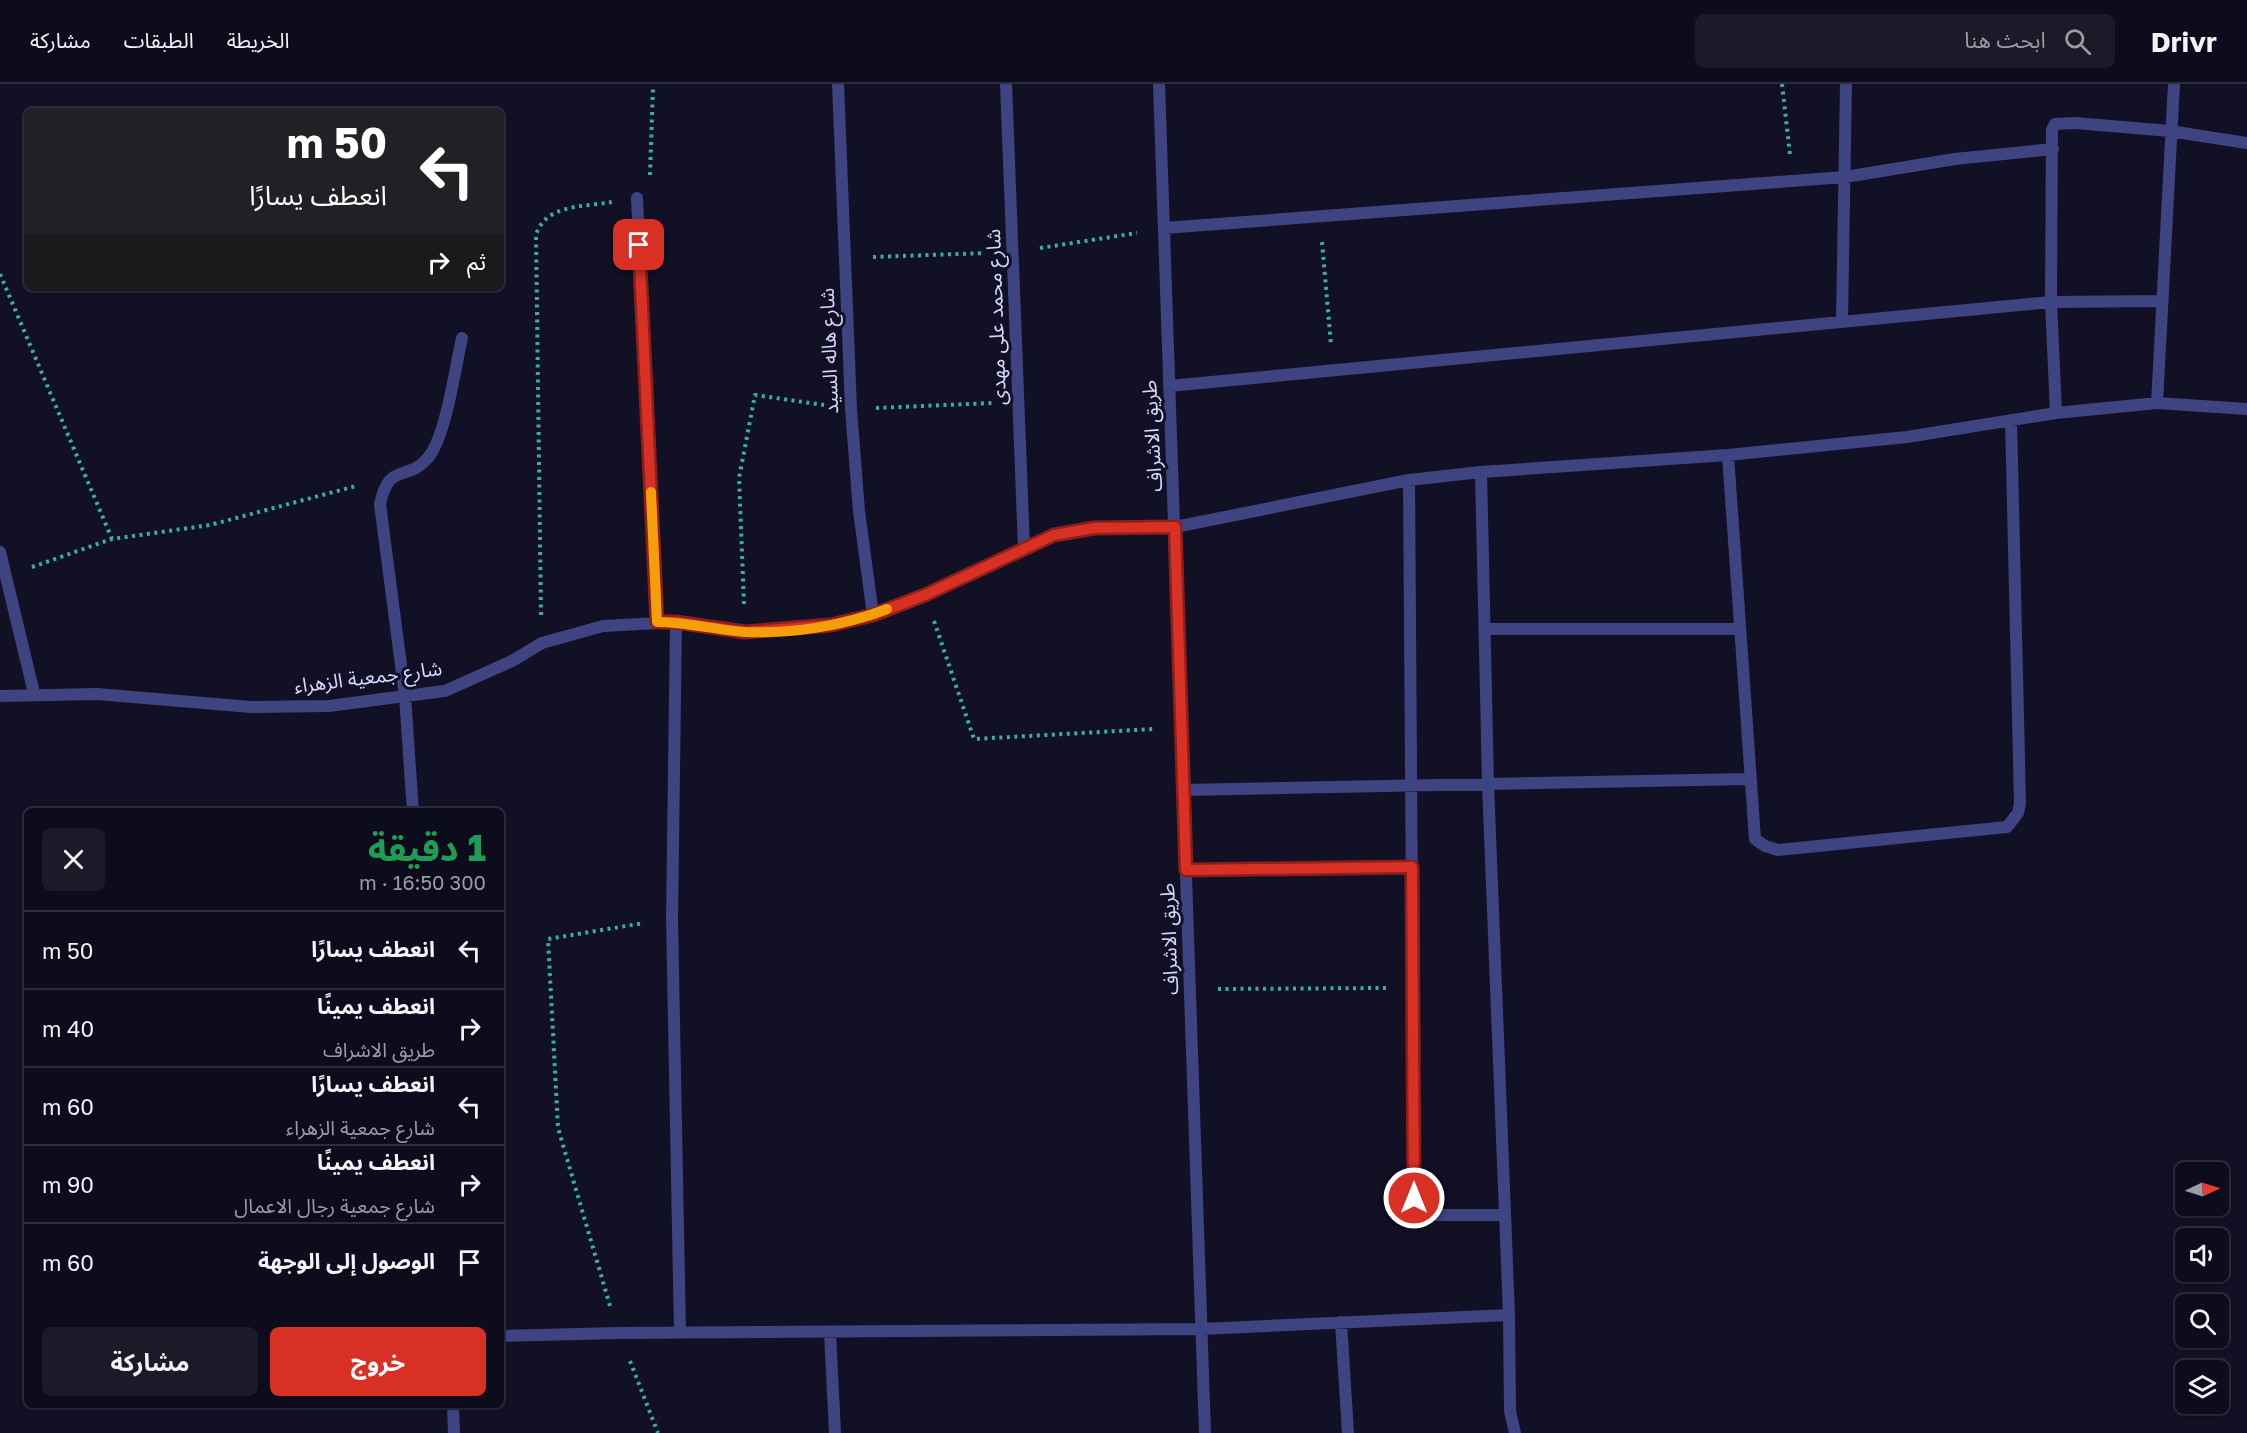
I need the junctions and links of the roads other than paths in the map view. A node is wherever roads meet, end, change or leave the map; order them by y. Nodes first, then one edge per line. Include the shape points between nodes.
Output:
1 (838, 84) edge
2 (1006, 84) edge
3 (1159, 84) edge
4 (1846, 84) edge
5 (2174, 84) edge
6 (2170, 131) junction
7 (2247, 143) edge
8 (2052, 149) junction
9 (1845, 177) junction
10 (637, 198) road end
11 (1164, 228) junction
12 (2161, 301) junction
13 (2051, 302) junction
14 (1842, 321) junction
15 (462, 338) dead end
16 (1169, 387) junction
17 (2157, 404) junction
18 (2247, 410) edge
19 (2056, 413) junction
20 (2012, 420) junction
21 (1728, 455) junction
22 (1481, 472) junction
23 (1408, 480) junction
24 (1175, 527) junction
25 (1024, 548) junction
26 (0, 552) edge
27 (873, 615) junction
28 (657, 622) junction
29 (676, 622) junction
30 (1486, 629) junction
31 (1739, 629) junction
32 (34, 693) junction
33 (0, 696) edge
34 (405, 696) junction
35 (1748, 779) junction
36 (1488, 784) junction
37 (1410, 786) junction
38 (1183, 790) junction
39 (413, 808) edge
40 (1412, 867) junction
41 (1186, 870) junction
42 (1504, 1215) junction
43 (1509, 1314) junction
44 (1341, 1322) junction
45 (1202, 1329) junction
46 (680, 1332) junction
47 (830, 1332) junction
48 (504, 1336) edge
49 (453, 1408) edge
50 (454, 1433) edge
51 (835, 1433) edge
52 (1205, 1433) edge
53 (1348, 1433) edge
54 (1515, 1433) edge

1 - 27 street, شارع هاله السيد via 851,409
2 - 25 street, شارع محمد على مهدى
3 - 11 street, طريق الاشراف
4 - 9 street
5 - 6 street
6 - 7 street
6 - 8 street via 2064,122 2055,124 2052,130
6 - 12 street
8 - 9 street via 1955,159
8 - 13 street
9 - 11 street
9 - 14 street
10 - 28 street
11 - 16 street, طريق الاشراف
12 - 13 street
12 - 17 street
13 - 14 street
13 - 19 street
14 - 16 street
15 - 34 street via 440,434 428,458 414,469 393,476 384,487 380,504
16 - 24 street, طريق الاشراف
17 - 18 street, شارع جمعية الزهراء
17 - 19 street, شارع جمعية الزهراء
19 - 20 street, شارع جمعية الزهراء
20 - 21 street, شارع جمعية الزهراء via 1907,437
20 - 35 street via 2020,804 2014,820 2007,826 1779,850 1755,839
21 - 22 street, شارع جمعية الزهراء
21 - 31 street
22 - 23 street, شارع جمعية الزهراء
22 - 30 street
23 - 24 street, شارع جمعية الزهراء
23 - 37 street
24 - 25 street, شارع جمعية الزهراء via 1094,528 1054,535
24 - 38 street, طريق الاشراف
25 - 27 street, شارع جمعية الزهراء
26 - 32 street
27 - 29 street, شارع جمعية الزهراء via 831,625 745,632
28 - 29 street, شارع جمعية الزهراء
28 - 34 street, شارع جمعية الزهراء via 603,626 542,643 445,691
29 - 46 street via 672,919
30 - 31 street
30 - 36 street
31 - 35 street
32 - 33 street, شارع جمعية الزهراء
32 - 34 street, شارع جمعية الزهراء via 97,694 251,707 329,706
34 - 39 street
35 - 36 street
36 - 37 street
36 - 42 street
37 - 38 street
37 - 40 street
38 - 41 street, طريق الاشراف
40 - 41 street
40 - 42 street via 1414,1198 1424,1212 1432,1215
41 - 45 street, طريق الاشراف
42 - 43 street
43 - 44 street
43 - 54 street via 1510,1411
44 - 45 street
44 - 53 street
45 - 47 street
45 - 52 street, طريق الاشراف
46 - 47 street
46 - 48 street
47 - 51 street
49 - 50 street

